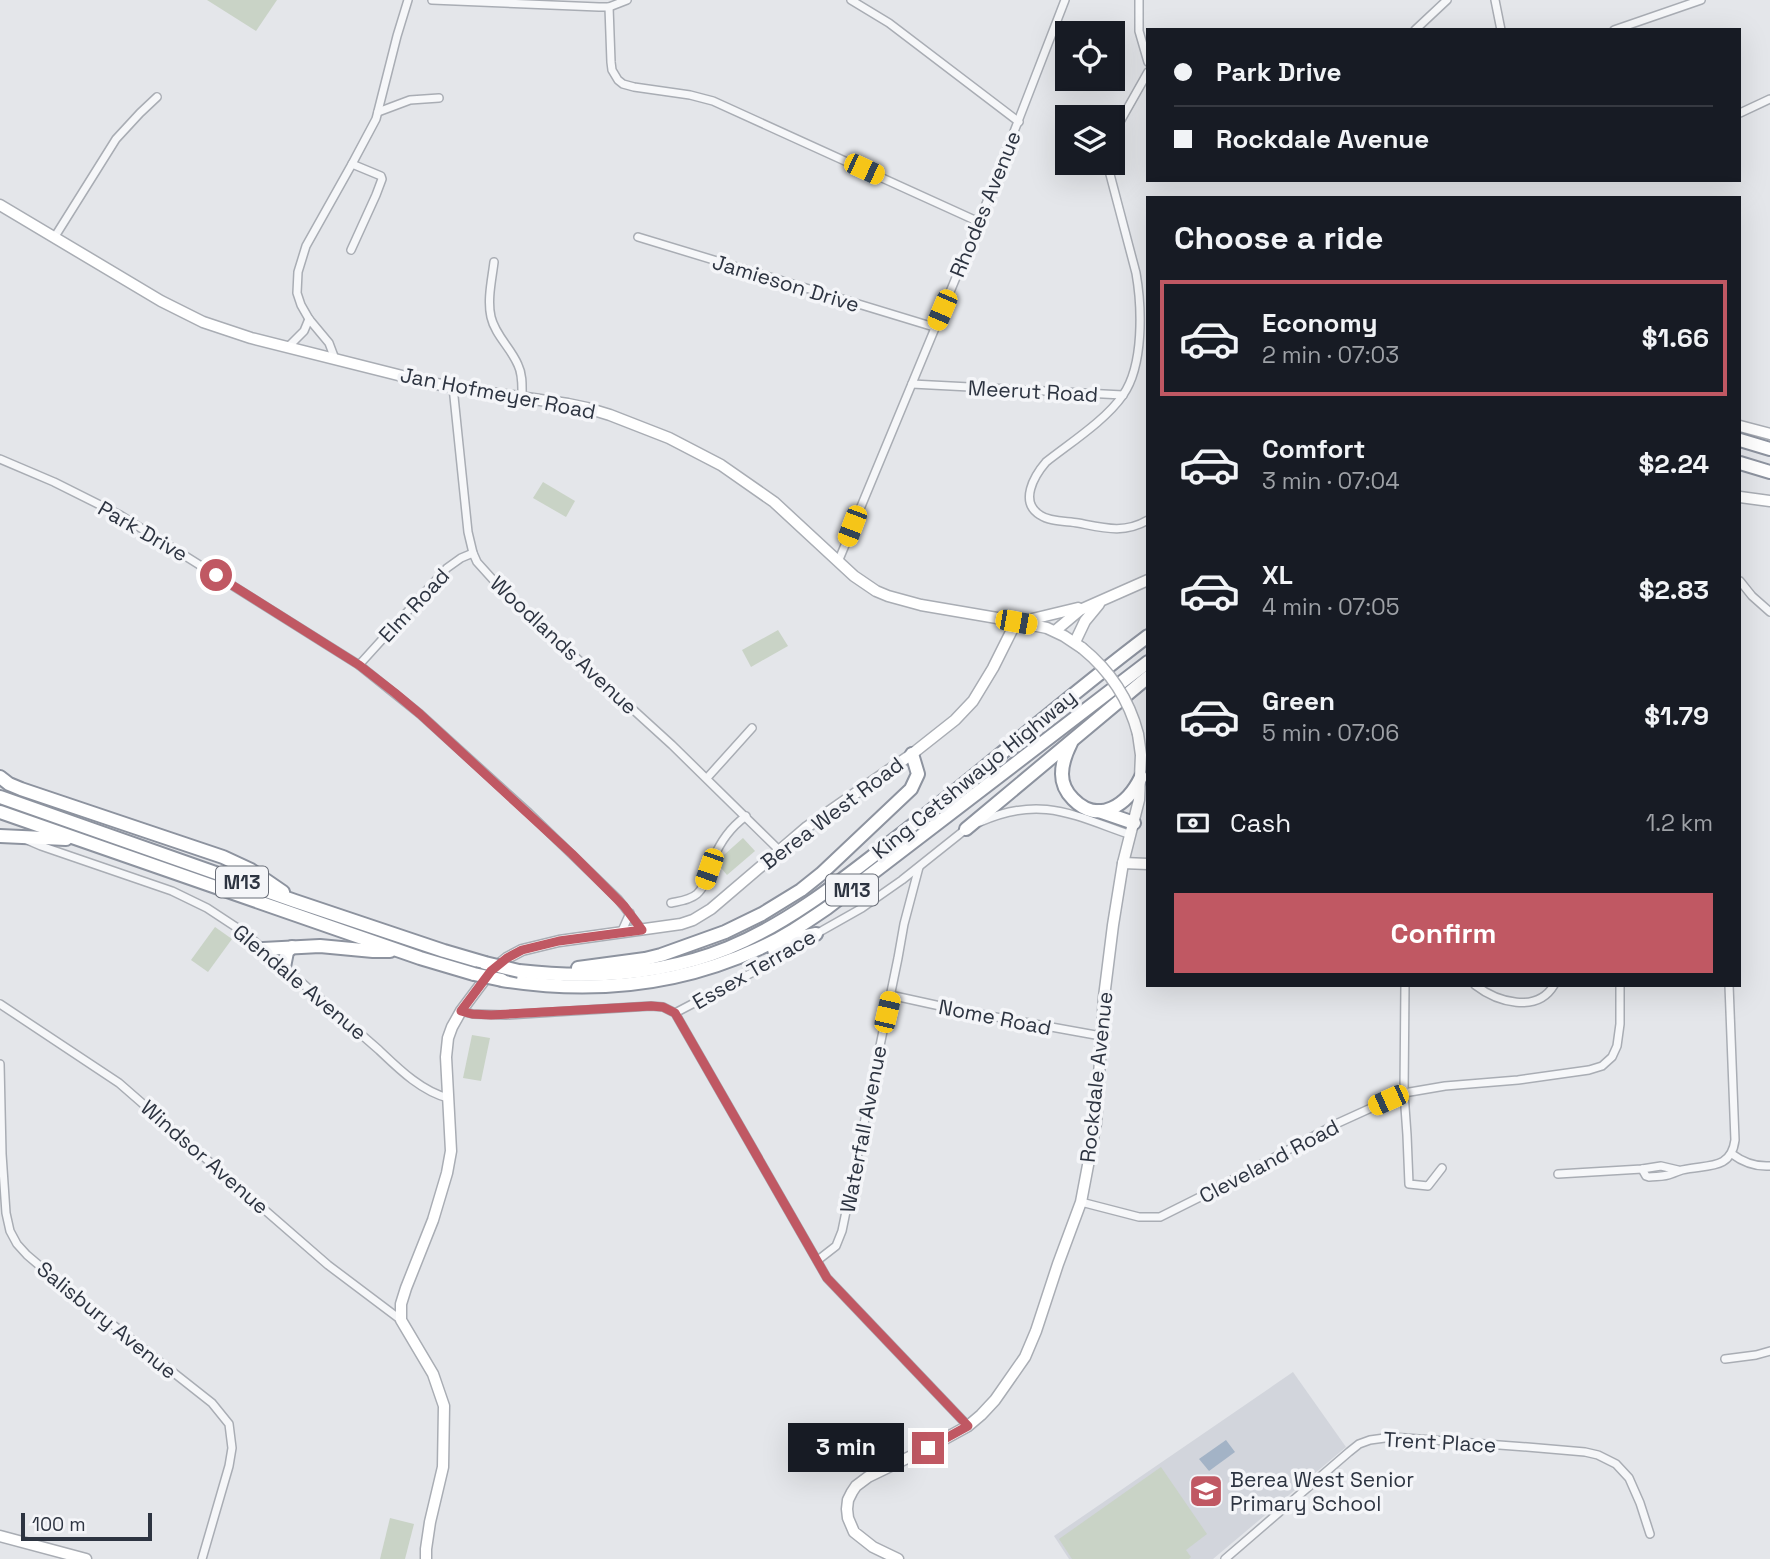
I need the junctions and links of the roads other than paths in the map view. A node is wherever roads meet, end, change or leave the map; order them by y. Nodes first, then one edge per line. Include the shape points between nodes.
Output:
1 (408, 0) edge
2 (432, 0) edge
3 (626, 0) edge
4 (851, 0) edge
5 (1065, 0) edge
6 (1139, 0) edge
7 (1447, 0) edge
8 (1495, 0) edge
9 (1701, 0) edge
10 (609, 7) junction
11 (1417, 28) edge
12 (1501, 28) edge
13 (1620, 28) edge
14 (1146, 55) edge
15 (1146, 76) edge
16 (157, 97) dead end
17 (439, 98) dead end
18 (1770, 99) edge
19 (378, 112) junction
20 (1125, 113) edge
21 (1741, 113) edge
22 (1019, 122) junction
23 (352, 164) junction
24 (1110, 175) edge
25 (0, 205) edge
26 (979, 222) junction
27 (638, 237) dead end
28 (54, 238) junction
29 (351, 250) dead end
30 (494, 262) dead end
31 (309, 319) junction
32 (934, 327) junction
33 (288, 347) junction
34 (335, 359) junction
35 (912, 384) junction
36 (453, 387) junction
37 (1123, 395) junction
38 (522, 398) junction
39 (1741, 426) edge
40 (1770, 434) edge
41 (1741, 440) edge
42 (1770, 449) edge
43 (0, 459) edge
44 (1741, 463) edge
45 (1770, 472) edge
46 (1741, 497) edge
47 (1770, 500) edge
48 (1146, 521) edge
49 (473, 552) junction
50 (838, 562) junction
51 (1146, 581) edge
52 (1741, 582) edge
53 (1105, 599) junction
54 (1770, 612) edge
55 (1016, 622) junction
56 (1055, 631) junction
57 (1146, 638) edge
58 (1078, 645) junction
59 (1146, 664) edge
60 (359, 665) junction
61 (1146, 679) edge
62 (752, 728) dead end
63 (1073, 739) junction
64 (912, 754) junction
65 (0, 776) edge
66 (1141, 777) junction
67 (706, 778) junction
68 (0, 797) edge
69 (1099, 811) junction
70 (0, 812) edge
71 (746, 816) junction
72 (966, 829) junction
73 (1132, 829) junction
74 (0, 836) edge
75 (23, 838) junction
76 (81, 839) junction
77 (779, 849) junction
78 (1123, 863) junction
79 (1146, 863) edge
80 (919, 867) junction
81 (295, 901) junction
82 (671, 904) dead end
83 (630, 913) junction
84 (642, 930) junction
85 (621, 933) junction
86 (816, 934) junction
87 (292, 947) junction
88 (263, 949) junction
89 (401, 951) junction
90 (284, 967) junction
91 (540, 973) junction
92 (625, 986) junction
93 (1405, 987) edge
94 (1478, 987) edge
95 (1553, 987) edge
96 (1620, 987) edge
97 (1728, 987) edge
98 (890, 995) junction
99 (0, 1004) edge
100 (461, 1011) junction
101 (675, 1013) junction
102 (1101, 1036) junction
103 (0, 1064) edge
104 (1404, 1093) junction
105 (448, 1098) junction
106 (1732, 1154) junction
107 (1770, 1166) edge
108 (1442, 1168) dead end
109 (1558, 1174) dead end
110 (1081, 1202) junction
111 (818, 1260) junction
112 (401, 1320) junction
113 (1770, 1350) edge
114 (1726, 1359) dead end
115 (968, 1426) junction
116 (1650, 1534) dead end
117 (0, 1536) edge
118 (86, 1559) edge
119 (202, 1559) edge
120 (426, 1559) edge
121 (898, 1559) edge
122 (1225, 1559) edge

1 - 19 street
2 - 10 street
3 - 10 street
4 - 22 street
5 - 22 street, Rhodes Avenue
6 - 14 street via 1139,31
7 - 11 street
8 - 12 street
9 - 13 street
10 - 26 street via 611,62 615,77 623,84 719,103
15 - 20 street
16 - 28 street via 116,139
17 - 19 street via 410,100
18 - 21 street
19 - 23 street
22 - 26 street, Rhodes Avenue
23 - 29 street via 382,179
23 - 31 street via 300,263 298,293
24 - 37 street, Meerut Road via 1140,302 1136,366
25 - 28 street, Jan Hofmeyer Road
26 - 32 street, Rhodes Avenue
27 - 32 street, Jamieson Drive
28 - 33 street, Jan Hofmeyer Road via 179,311
30 - 38 street via 491,317 519,367
31 - 33 street
31 - 34 street via 329,343
32 - 35 street, Rhodes Avenue
33 - 34 street, Jan Hofmeyer Road
34 - 36 street, Jan Hofmeyer Road
35 - 37 street, Meerut Road
35 - 50 street, Rhodes Avenue
36 - 38 street, Jan Hofmeyer Road
36 - 49 street, Woodlands Avenue
37 - 48 street via 1046,462 1034,479 1032,506 1040,516 1110,528 1129,529
38 - 50 street, Jan Hofmeyer Road via 598,412 690,448 774,502
39 - 40 street
41 - 42 highway
43 - 60 street, Park Drive via 120,515
44 - 45 highway
46 - 47 street
49 - 60 street, Elm Road via 447,568
49 - 67 street, Woodlands Avenue via 505,593
50 - 55 street, Jan Hofmeyer Road via 861,582 888,596
51 - 53 street
52 - 54 street
53 - 55 street
53 - 56 street via 1080,610
53 - 58 street via 1085,621
55 - 56 street, Rockdale Avenue
55 - 64 street, Berea West Road via 1000,657 966,709
56 - 58 street, Rockdale Avenue
57 - 91 highway, King Cetshwayo Highway / M13 via 900,835 779,923 726,948 663,967 598,975
58 - 66 street, Rockdale Avenue, bridge via 1102,666 1124,697 1138,734
59 - 92 highway, King Cetshwayo Highway / M13 via 795,929 760,949 694,974
60 - 83 street, Park Drive via 529,813
61 - 63 highway
62 - 67 street
63 - 69 highway via 1063,761 1064,785 1076,802
63 - 72 highway
64 - 77 street, Berea West Road
64 - 91 highway via 918,774 911,789 821,874 779,905 725,932 661,955
65 - 81 highway via 21,789 223,856
66 - 69 highway via 1125,800
66 - 73 street, Rockdale Avenue
67 - 71 street, Woodlands Avenue
68 - 81 highway, King Cetshwayo Highway / M13
69 - 73 highway
70 - 76 highway, King Cetshwayo Highway / M13
71 - 77 street, Woodlands Avenue
71 - 82 street via 726,834 700,891
72 - 73 street, Essex Terrace via 998,814 1037,808
72 - 80 street, Essex Terrace
73 - 78 street, Rockdale Avenue
74 - 75 highway
75 - 76 highway
75 - 88 street, Glendale Avenue via 189,898
76 - 89 highway, King Cetshwayo Highway / M13
77 - 84 street, Berea West Road via 702,915 681,924
78 - 79 street
78 - 102 street, Rockdale Avenue
80 - 86 street, Essex Terrace
80 - 98 street, Waterfall Avenue
81 - 91 highway, King Cetshwayo Highway / M13, bridge via 444,951
83 - 84 street, Park Drive
83 - 85 street
84 - 85 street, Berea West Road
85 - 100 street, Berea West Road via 537,945 514,953 491,971
86 - 92 highway via 700,977
86 - 101 street, Essex Terrace via 784,956
87 - 88 highway
87 - 89 highway
87 - 90 highway
88 - 90 street, Glendale Avenue
89 - 92 highway, King Cetshwayo Highway / M13, bridge via 502,981 556,987
90 - 105 street, Glendale Avenue via 400,1069 431,1092
93 - 104 street
94 - 95 street via 1489,995 1525,1003 1542,998
96 - 104 street, Cleveland Road via 1615,1051 1609,1062 1595,1069
97 - 106 street
98 - 102 street, Nome Road
98 - 111 street, Waterfall Avenue via 842,1231 836,1246
99 - 112 street, Windsor Avenue via 119,1083 328,1265
100 - 101 street via 491,1015 651,1006
100 - 105 street, Berea West Road via 447,1044
101 - 111 street
102 - 110 street, Rockdale Avenue via 1096,1123
103 - 119 street, Salisbury Avenue via 4,1178 13,1238 60,1283 212,1404 229,1424 229,1466
104 - 108 street via 1409,1184 1428,1186
104 - 110 street, Cleveland Road via 1160,1217 1139,1217
105 - 112 street, Berea West Road via 451,1152 447,1173 401,1304
106 - 107 street via 1756,1166
106 - 109 street via 1713,1165 1671,1175 1649,1177 1642,1169
110 - 115 street, Rockdale Avenue via 1024,1357 995,1400
111 - 115 street via 827,1278
112 - 120 street via 433,1374 444,1406 443,1467
113 - 114 street
115 - 121 street, Rockdale Avenue via 868,1477 852,1492 847,1509 854,1532
116 - 122 street, Trent Place via 1629,1478 1598,1455 1392,1437 1359,1444
117 - 118 street

